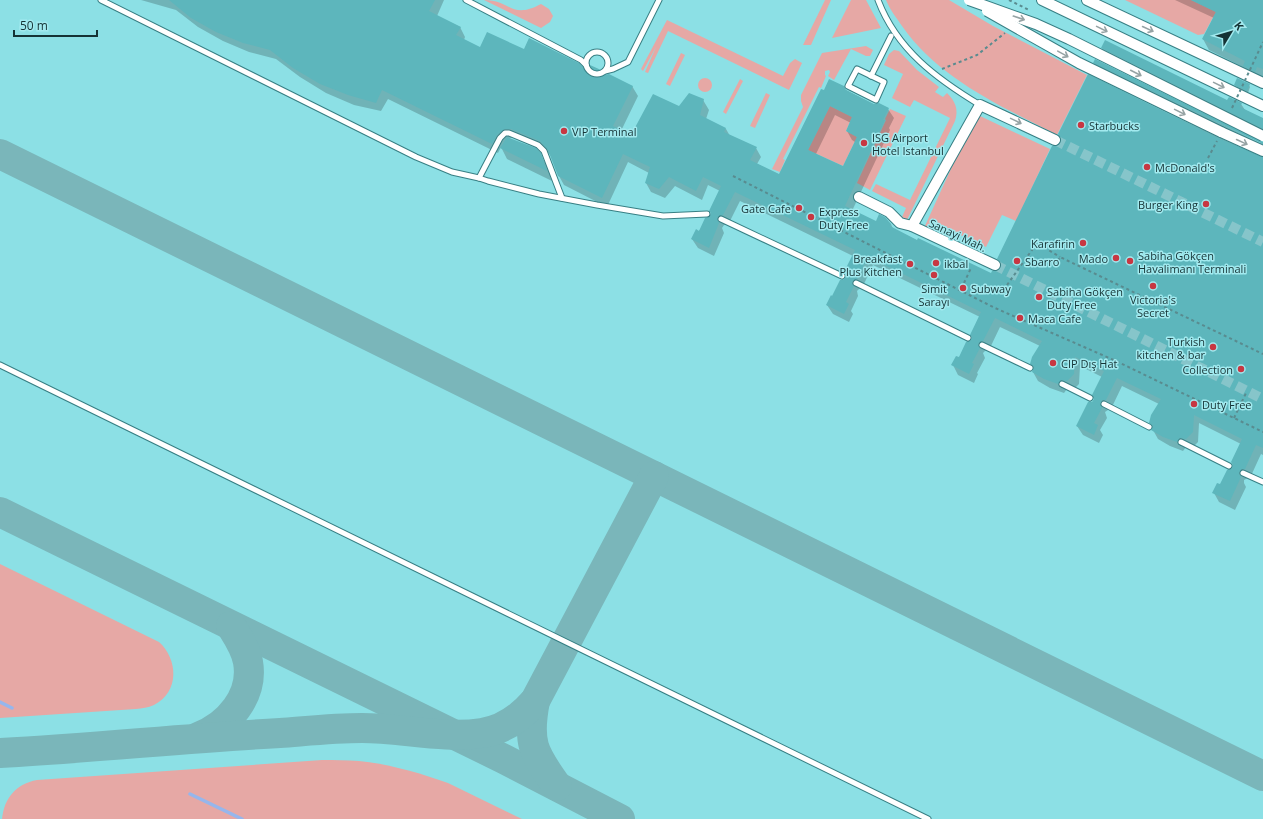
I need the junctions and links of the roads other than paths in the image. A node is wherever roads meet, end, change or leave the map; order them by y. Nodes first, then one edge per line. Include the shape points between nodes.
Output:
1 (101, 0) edge
2 (466, 0) edge
3 (659, 0) edge
4 (878, 0) edge
5 (969, 0) edge
6 (1042, 0) edge
7 (1087, 0) edge
8 (891, 36) dead end
9 (586, 65) junction
10 (605, 70) junction
11 (870, 76) junction
12 (1262, 82) edge
13 (980, 105) junction
14 (1263, 106) edge
15 (1263, 136) edge
16 (1055, 140) tunnel mouth
17 (1263, 151) edge
18 (479, 178) junction
19 (859, 197) dead end
20 (562, 198) junction
21 (707, 214) dead end
22 (721, 219) dead end
23 (912, 226) junction
24 (995, 264) tunnel mouth
25 (842, 276) dead end
26 (856, 283) dead end
27 (968, 338) dead end
28 (982, 345) dead end
29 (0, 365) edge
30 (1030, 368) dead end
31 (1062, 384) dead end
32 (1090, 398) dead end
33 (1104, 404) dead end
34 (1149, 426) dead end
35 (1181, 442) dead end
36 (1229, 466) dead end
37 (1243, 473) dead end
38 (1263, 482) edge
39 (928, 819) edge

1 - 18 lane via 416,157 452,172
2 - 9 lane via 581,60
3 - 10 lane via 628,62 614,69
4 - 13 lane via 897,36 911,54 949,86
5 -> 15 street, bridge via 1069,39
5 -> 17 street, bridge via 1079,63 1219,136
6 -> 14 street
7 -> 12 street
8 - 11 lane
9 - 10 lane via 596,74
9 - 10 lane via 589,56 601,53 608,64
11 - 11 lane via 856,69 848,86 876,100 884,82
13 -> 16 street
13 - 23 street, Sanayi Mah.
18 - 20 lane
18 - 20 lane via 502,135 510,133 538,145 544,151
19 - 23 street, Sanayi Mah. via 889,212 900,223
20 - 21 lane via 663,216
22 - 25 lane
23 - 24 street, Sanayi Mah.
26 - 27 lane
28 - 30 lane
29 - 39 lane
31 - 32 lane
33 - 34 lane
35 - 36 lane
37 - 38 lane

